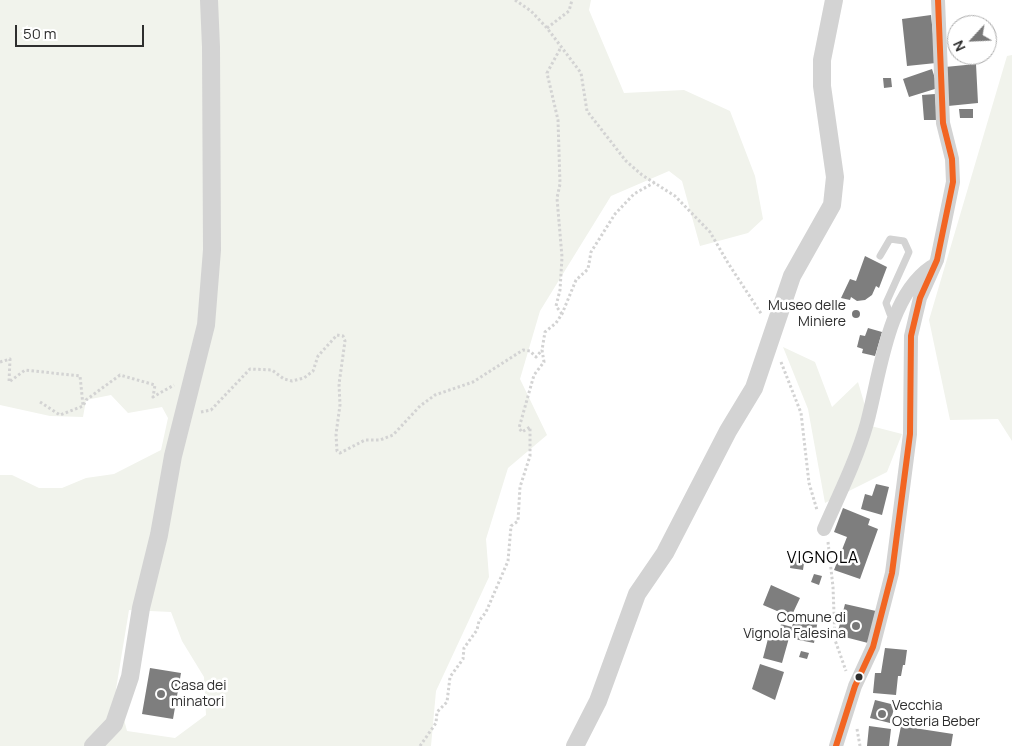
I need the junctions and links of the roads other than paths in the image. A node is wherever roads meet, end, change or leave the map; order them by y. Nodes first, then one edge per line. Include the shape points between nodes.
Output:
1 (209, 0) edge
2 (834, 0) edge
3 (938, 0) edge
4 (880, 256) dead end
5 (933, 265) junction
6 (896, 316) junction
7 (824, 529) road end
8 (93, 746) edge
9 (575, 746) edge
10 (836, 746) edge

1 - 8 street via 212,250 206,325 173,456 130,677 114,724
2 - 9 street via 822,60 822,86 835,177 832,205 792,276 754,388 665,553 636,594 598,701
3 - 5 street via 943,123 952,159 953,182 937,260
4 - 6 lane via 890,239 904,241 909,252 886,303 890,314
5 - 6 street via 921,274 905,296
5 - 10 street via 920,298 912,336 910,434 892,573 873,647
6 - 7 street via 867,424

